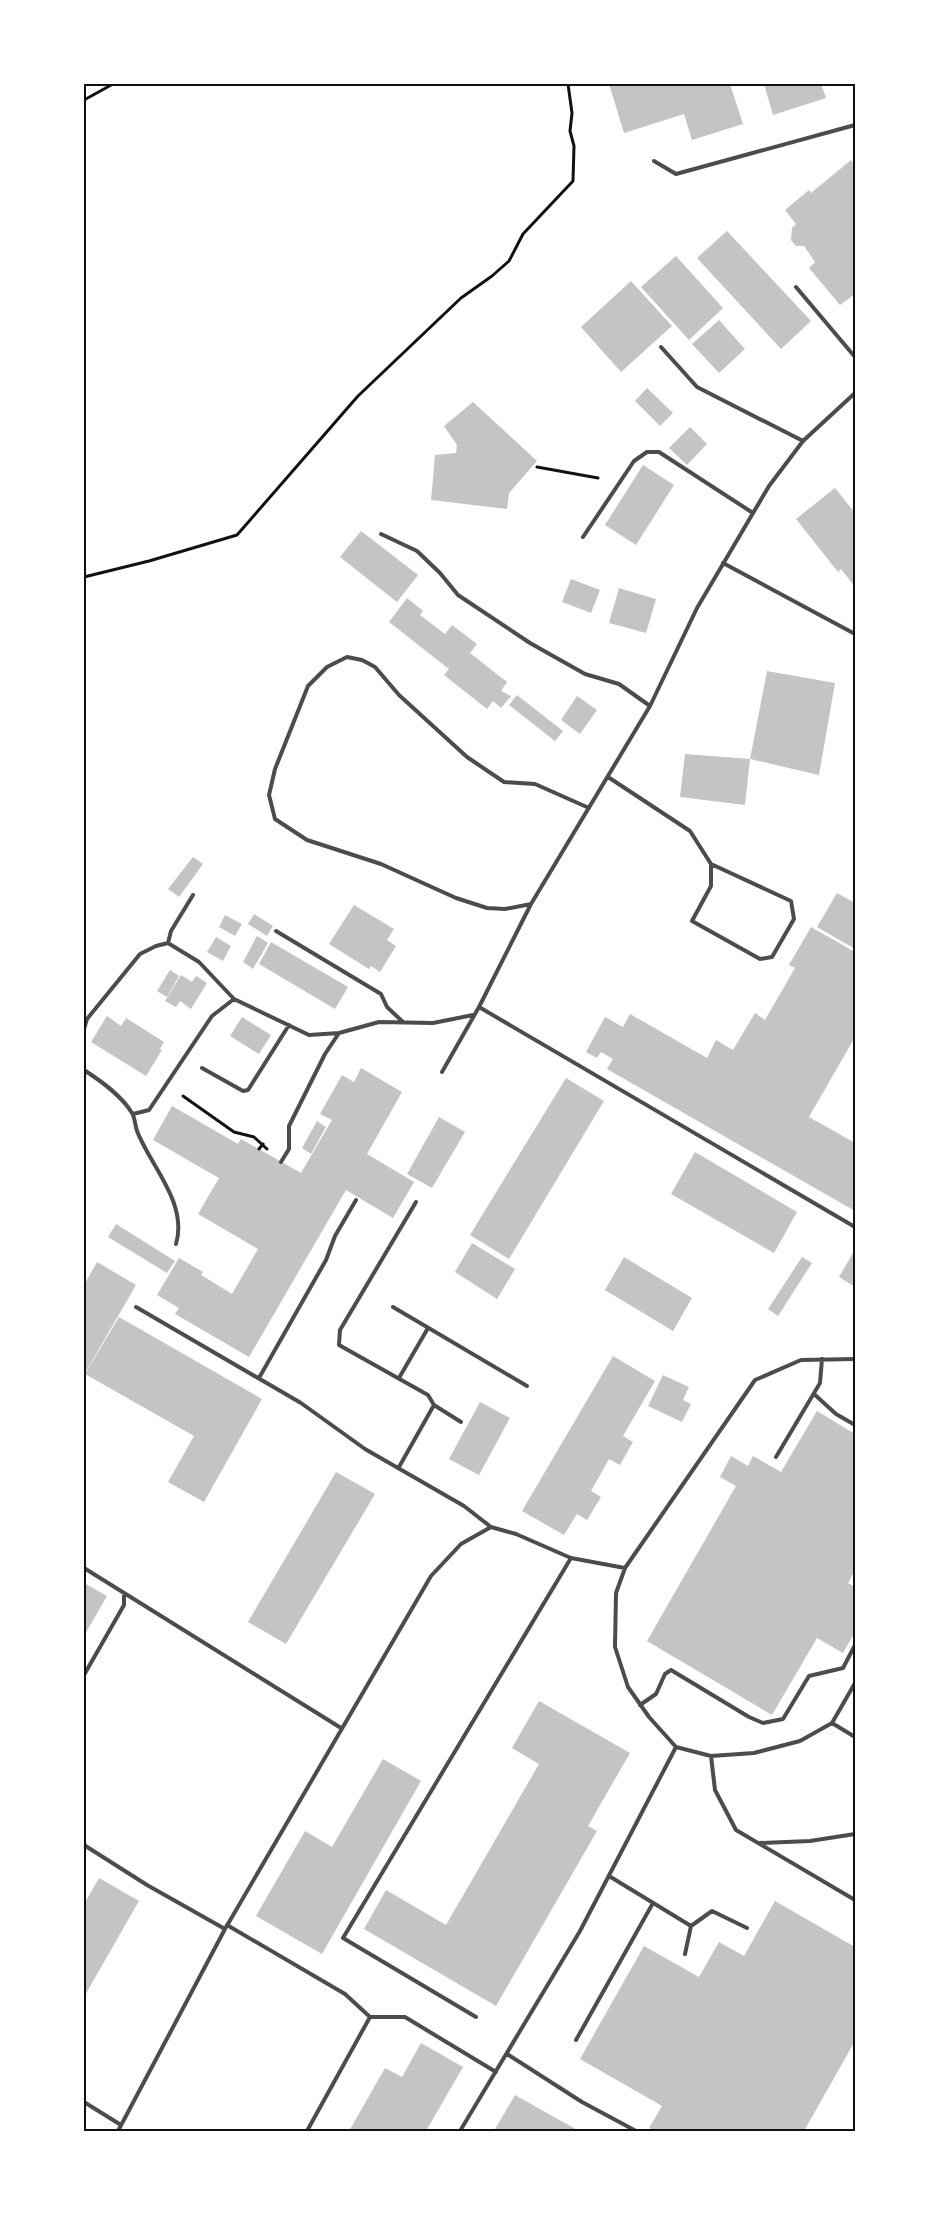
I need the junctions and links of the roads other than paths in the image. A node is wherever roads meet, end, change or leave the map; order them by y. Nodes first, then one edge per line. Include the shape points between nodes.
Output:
1 (855, 125) edge
2 (654, 161) dead end
3 (796, 286) dead end
4 (662, 347) dead end
5 (855, 357) edge
6 (855, 393) edge
7 (803, 441) junction
8 (754, 513) junction
9 (381, 534) dead end
10 (583, 537) dead end
11 (723, 563) junction
12 (855, 634) edge
13 (650, 706) junction
14 (608, 777) junction
15 (589, 808) junction
16 (711, 864) junction
17 (194, 895) dead end
18 (531, 904) junction
19 (276, 931) dead end
20 (168, 943) junction
21 (234, 999) junction
22 (479, 1007) junction
23 (473, 1015) junction
24 (85, 1019) edge
25 (403, 1022) junction
26 (289, 1025) junction
27 (84, 1028) edge
28 (339, 1033) junction
29 (202, 1068) dead end
30 (84, 1070) edge
31 (442, 1072) dead end
32 (133, 1114) junction
33 (282, 1162) dead end
34 (356, 1200) dead end
35 (416, 1202) dead end
36 (855, 1227) edge
37 (176, 1244) dead end
38 (136, 1307) dead end
39 (393, 1307) dead end
40 (428, 1328) junction
41 (855, 1359) edge
42 (822, 1360) junction
43 (259, 1378) junction
44 (399, 1378) junction
45 (527, 1386) dead end
46 (814, 1394) junction
47 (434, 1405) junction
48 (462, 1422) dead end
49 (855, 1425) edge
50 (776, 1457) dead end
51 (399, 1467) junction
52 (491, 1527) junction
53 (571, 1558) junction
54 (84, 1568) edge
55 (625, 1568) junction
56 (124, 1593) junction
57 (855, 1645) edge
58 (84, 1676) edge
59 (855, 1683) edge
60 (640, 1705) junction
61 (832, 1723) junction
62 (341, 1728) junction
63 (855, 1737) edge
64 (676, 1747) junction
65 (711, 1756) junction
66 (855, 1834) edge
67 (759, 1843) junction
68 (84, 1845) edge
69 (609, 1876) junction
70 (855, 1900) edge
71 (654, 1903) junction
72 (691, 1926) junction
73 (226, 1927) junction
74 (747, 1928) dead end
75 (686, 1954) dead end
76 (476, 2017) dead end
77 (370, 2018) junction
78 (576, 2040) dead end
79 (507, 2054) junction
80 (496, 2072) junction
81 (84, 2102) edge
82 (122, 2124) junction
83 (118, 2131) edge
84 (307, 2131) edge
85 (460, 2131) edge
86 (636, 2131) edge

1 - 2 lane via 676,174
3 - 5 lane
4 - 7 lane via 698,386
6 - 7 lane
7 - 8 lane
8 - 10 lane via 659,452 647,452 634,461
8 - 11 lane
9 - 13 lane via 417,551 458,595 530,643 585,674 619,684
11 - 12 lane
11 - 13 lane via 697,608
13 - 14 lane
14 - 15 lane
14 - 16 lane via 690,831
15 - 18 lane
15 - 18 lane via 535,784 504,782 467,757 399,695 375,666 362,660 347,657 327,666 308,686 275,769 269,795 275,819 307,840 382,864 456,898 487,908 505,909
16 - 16 lane via 791,901 794,919 772,957 760,958 692,921 711,886
17 - 20 lane via 171,931
18 - 22 lane
19 - 25 lane via 381,994 387,1007
20 - 21 lane via 199,962
20 - 24 lane via 140,954
21 - 26 lane
21 - 32 lane via 212,1016 149,1110
22 - 23 lane
22 - 36 lane
23 - 25 lane via 433,1023
23 - 31 lane
24 - 27 lane
25 - 28 lane via 379,1022
26 - 28 lane via 310,1035
26 - 29 lane via 248,1090 243,1091
28 - 33 lane via 289,1126 289,1148
30 - 32 lane via 107,1085
32 - 37 lane via 137,1131 178,1215 180,1232
34 - 43 lane
35 - 44 lane via 340,1330 339,1345
38 - 43 lane
39 - 40 lane
40 - 44 lane
40 - 45 lane
41 - 42 lane
42 - 46 lane via 820,1383
42 - 55 lane via 801,1360 755,1380
43 - 51 lane via 366,1449
44 - 47 lane via 428,1395
46 - 49 lane via 836,1414
46 - 50 lane
47 - 48 lane
47 - 51 lane
51 - 52 lane via 464,1506
52 - 53 lane via 516,1534
52 - 62 lane via 462,1544 431,1576
53 - 55 lane
53 - 76 lane via 343,1938
54 - 56 lane
55 - 60 lane via 616,1593 615,1647 628,1687
56 - 58 lane via 124,1605
56 - 62 lane
57 - 60 lane via 843,1668 810,1676 783,1719 763,1723 749,1717 671,1670 656,1694
59 - 61 lane
60 - 64 lane
61 - 63 lane
61 - 65 lane via 800,1741 754,1753
62 - 73 lane
64 - 65 lane
64 - 69 lane
65 - 67 lane via 715,1790 736,1830
66 - 67 lane via 810,1841
67 - 70 lane
68 - 73 lane via 147,1885
69 - 71 lane
69 - 79 lane
71 - 72 lane
71 - 78 lane
72 - 74 lane via 712,1911
72 - 75 lane
73 - 77 lane via 346,1994
73 - 82 lane
77 - 80 lane via 405,2017
77 - 84 lane
79 - 80 lane
79 - 86 lane via 582,2102
80 - 85 lane
81 - 82 lane
82 - 83 lane

